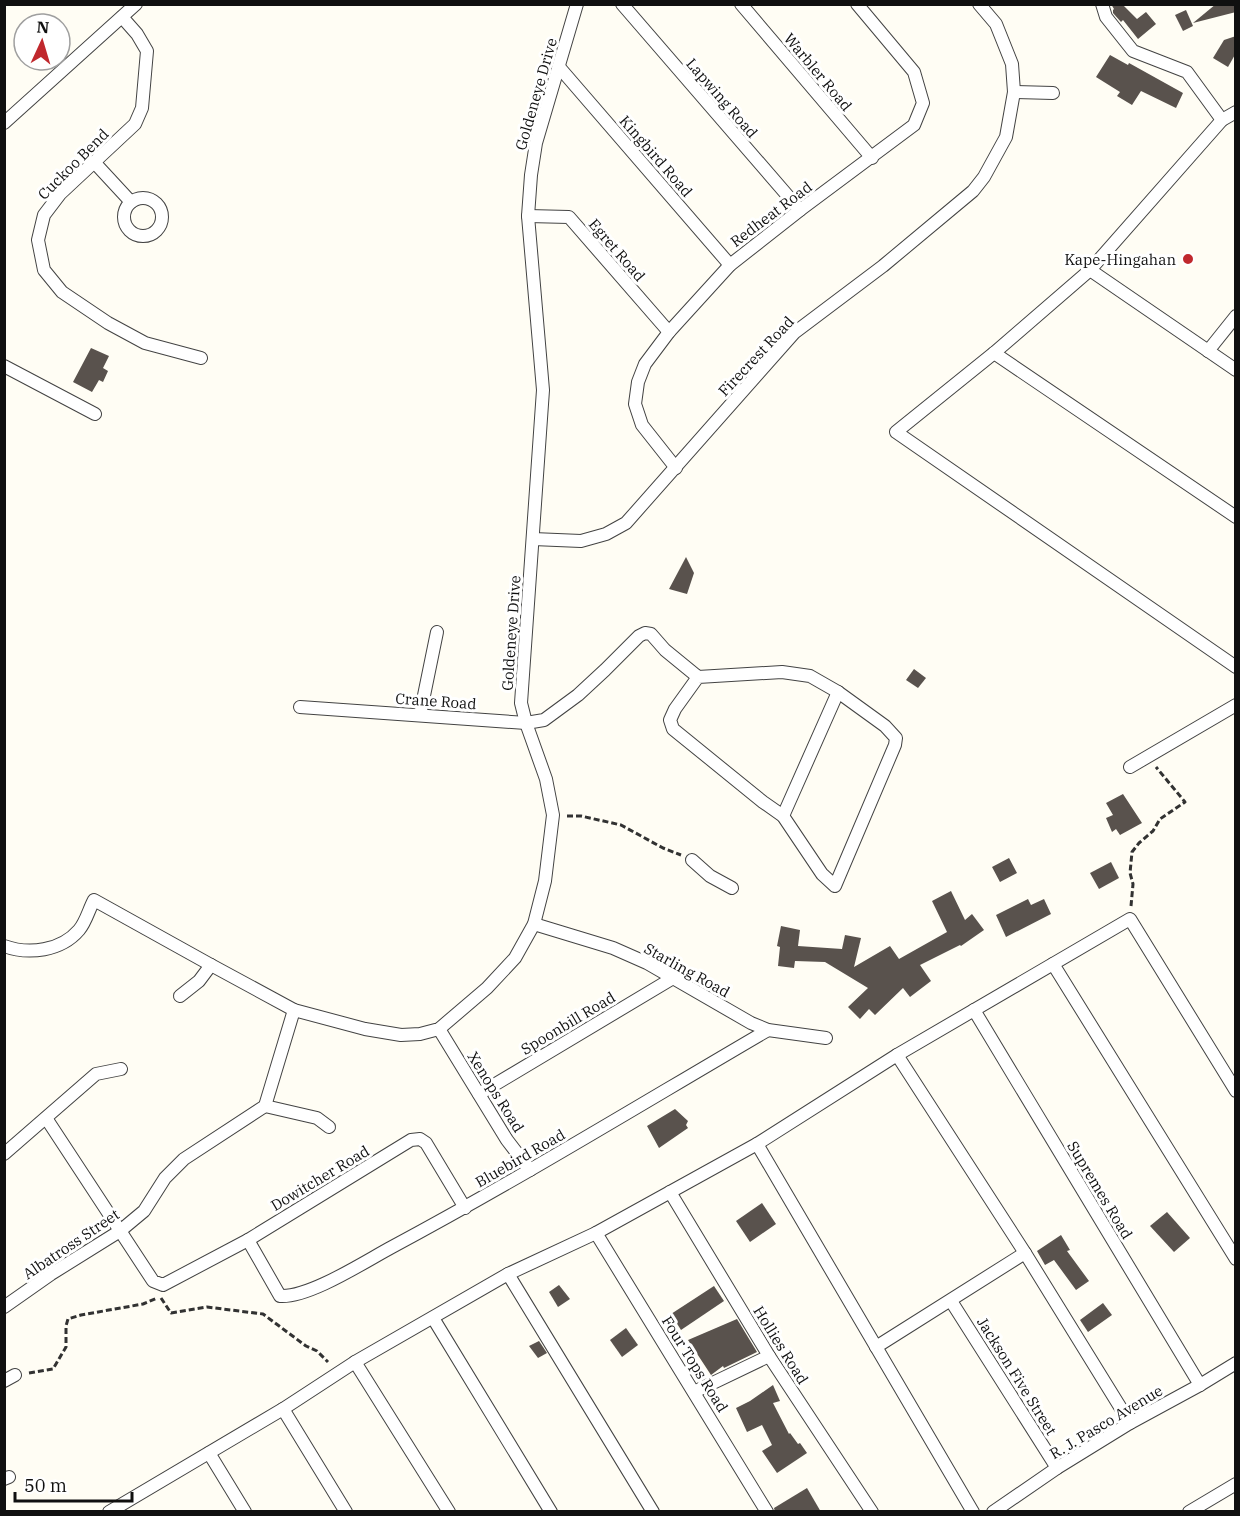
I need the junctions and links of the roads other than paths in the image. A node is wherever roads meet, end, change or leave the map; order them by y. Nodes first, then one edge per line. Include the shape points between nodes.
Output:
1 (136, 4) edge
2 (577, 4) edge
3 (622, 4) edge
4 (741, 4) edge
5 (857, 4) edge
6 (979, 4) edge
7 (1102, 4) edge
8 (122, 17) junction
9 (559, 67) junction
10 (1014, 92) junction
11 (1053, 93) dead end
12 (1236, 112) edge
13 (1222, 120) junction
14 (4, 123) edge
15 (872, 158) junction
16 (94, 162) junction
17 (130, 202) dead end
18 (800, 210) junction
19 (528, 216) junction
20 (730, 265) junction
21 (1090, 270) junction
22 (1236, 316) edge
23 (669, 332) junction
24 (1208, 351) junction
25 (994, 353) junction
26 (201, 358) dead end
27 (4, 366) edge
28 (1236, 370) edge
29 (95, 414) dead end
30 (676, 468) junction
31 (1236, 517) edge
32 (533, 539) junction
33 (437, 632) dead end
34 (1236, 667) edge
35 (698, 677) junction
36 (838, 692) junction
37 (1236, 705) edge
38 (300, 707) dead end
39 (420, 715) junction
40 (526, 723) junction
41 (1130, 767) dead end
42 (783, 816) junction
43 (692, 860) road end
44 (732, 888) dead end
45 (534, 924) junction
46 (4, 946) edge
47 (1053, 964) junction
48 (211, 965) junction
49 (673, 978) junction
50 (180, 996) dead end
51 (294, 1010) junction
52 (975, 1010) junction
53 (440, 1029) junction
54 (768, 1030) junction
55 (826, 1038) dead end
56 (897, 1055) junction
57 (121, 1070) dead end
58 (1236, 1091) edge
59 (479, 1094) junction
60 (266, 1106) junction
61 (46, 1118) junction
62 (329, 1127) dead end
63 (757, 1144) junction
64 (4, 1154) edge
65 (530, 1170) junction
66 (670, 1192) junction
67 (465, 1208) junction
68 (120, 1231) junction
69 (596, 1233) junction
70 (248, 1240) junction
71 (1026, 1253) junction
72 (1236, 1259) edge
73 (508, 1274) junction
74 (951, 1301) junction
75 (4, 1307) edge
76 (433, 1318) junction
77 (876, 1347) junction
78 (769, 1356) junction
79 (355, 1362) junction
80 (1236, 1363) edge
81 (1200, 1385) junction
82 (694, 1392) junction
83 (283, 1409) junction
84 (1131, 1423) junction
85 (209, 1454) junction
86 (1057, 1468) junction
87 (1236, 1484) edge
88 (1197, 1510) edge
89 (109, 1512) edge
90 (245, 1512) edge
91 (346, 1512) edge
92 (449, 1512) edge
93 (551, 1512) edge
94 (652, 1512) edge
95 (767, 1512) edge
96 (872, 1512) edge
97 (973, 1512) edge
98 (993, 1512) edge

1 - 8 street
2 - 9 street, Goldeneye Drive
3 - 18 street, Lapwing Road
4 - 15 street, Warbler Road
5 - 15 street, Redheat Road via 914,72 922,104 914,125
6 - 10 street, Firecrest Road via 996,24 1012,64
7 - 13 street via 1106,17 1133,51 1188,72
8 - 14 street
8 - 16 street, Cuckoo Bend via 147,51 142,108 135,124
9 - 19 street, Goldeneye Drive via 536,143
9 - 20 street, Kingbird Road
10 - 11 street
10 - 30 street, Firecrest Road via 1006,137 973,191 794,333
12 - 13 street
13 - 21 street
15 - 18 street, Redheat Road
16 - 17 street
16 - 26 street, Cuckoo Bend via 44,215 38,240 44,270 62,292 108,323 145,342
18 - 20 street, Redheat Road
19 - 23 street, Egret Road via 569,217
19 - 32 street, Goldeneye Drive via 543,390
20 - 23 street, Redheat Road
21 - 24 street
21 - 25 street
22 - 24 street
23 - 30 street, Redheat Road via 645,364 635,404 642,425
24 - 28 street
25 - 31 street
25 - 34 street via 896,432
27 - 29 street
30 - 32 street, Firecrest Road via 626,523 606,534 581,541
32 - 40 street, Goldeneye Drive via 521,703
33 - 39 street
35 - 36 street via 782,672 810,676
35 - 40 street, Crane Road via 651,634 645,633 578,695 544,720
35 - 42 street via 675,709 670,720 673,729
36 - 42 street
36 - 42 street via 896,738 835,886 822,874
37 - 41 street
38 - 39 street, Crane Road
39 - 40 street, Crane Road
40 - 45 street, Goldeneye Drive via 546,779 553,815 545,881
43 - 44 street
45 - 49 street, Starling Road via 613,948
45 - 53 street, Goldeneye Drive via 515,958
46 - 48 street via 25,952 44,950 69,940 94,900
47 - 52 street
47 - 58 street via 1130,919
47 - 72 street
48 - 50 street
48 - 51 street
49 - 54 street, Starling Road
49 - 59 street, Spoonbill Road
51 - 53 street via 401,1035
51 - 60 street
52 - 56 street
52 - 81 street, Supremes Road
53 - 59 street, Xenops Road
54 - 55 street, Starling Road
54 - 65 street, Bluebird Road
56 - 63 street
56 - 71 street
57 - 61 street via 96,1074
59 - 65 street, Xenops Road
60 - 62 street via 317,1119
60 - 68 street, Albatross Street via 184,1158 144,1210
61 - 64 street
61 - 68 street
63 - 66 street
63 - 77 street
65 - 67 street, Bluebird Road
66 - 69 street
66 - 78 street, Hollies Road
67 - 70 street, Bluebird Road via 322,1284 290,1296 280,1296
67 - 70 street, Dowitcher Road via 426,1143 411,1140
68 - 70 street, Dowitcher Road via 162,1292
68 - 75 street, Albatross Street
69 - 73 street
69 - 82 street, Four Tops Road
71 - 74 street
71 - 84 street
73 - 76 street
73 - 94 street
74 - 77 street
74 - 86 street, Jackson Five Street
76 - 79 street
76 - 93 street
77 - 97 street
78 - 82 street
78 - 96 street, Hollies Road
79 - 83 street
79 - 92 street
80 - 81 street, R. J. Pasco Avenue
81 - 84 street, R. J. Pasco Avenue
82 - 95 street, Four Tops Road
83 - 85 street
83 - 91 street
84 - 86 street, R. J. Pasco Avenue
85 - 89 street
85 - 90 street
86 - 98 street, R. J. Pasco Avenue
87 - 88 street

